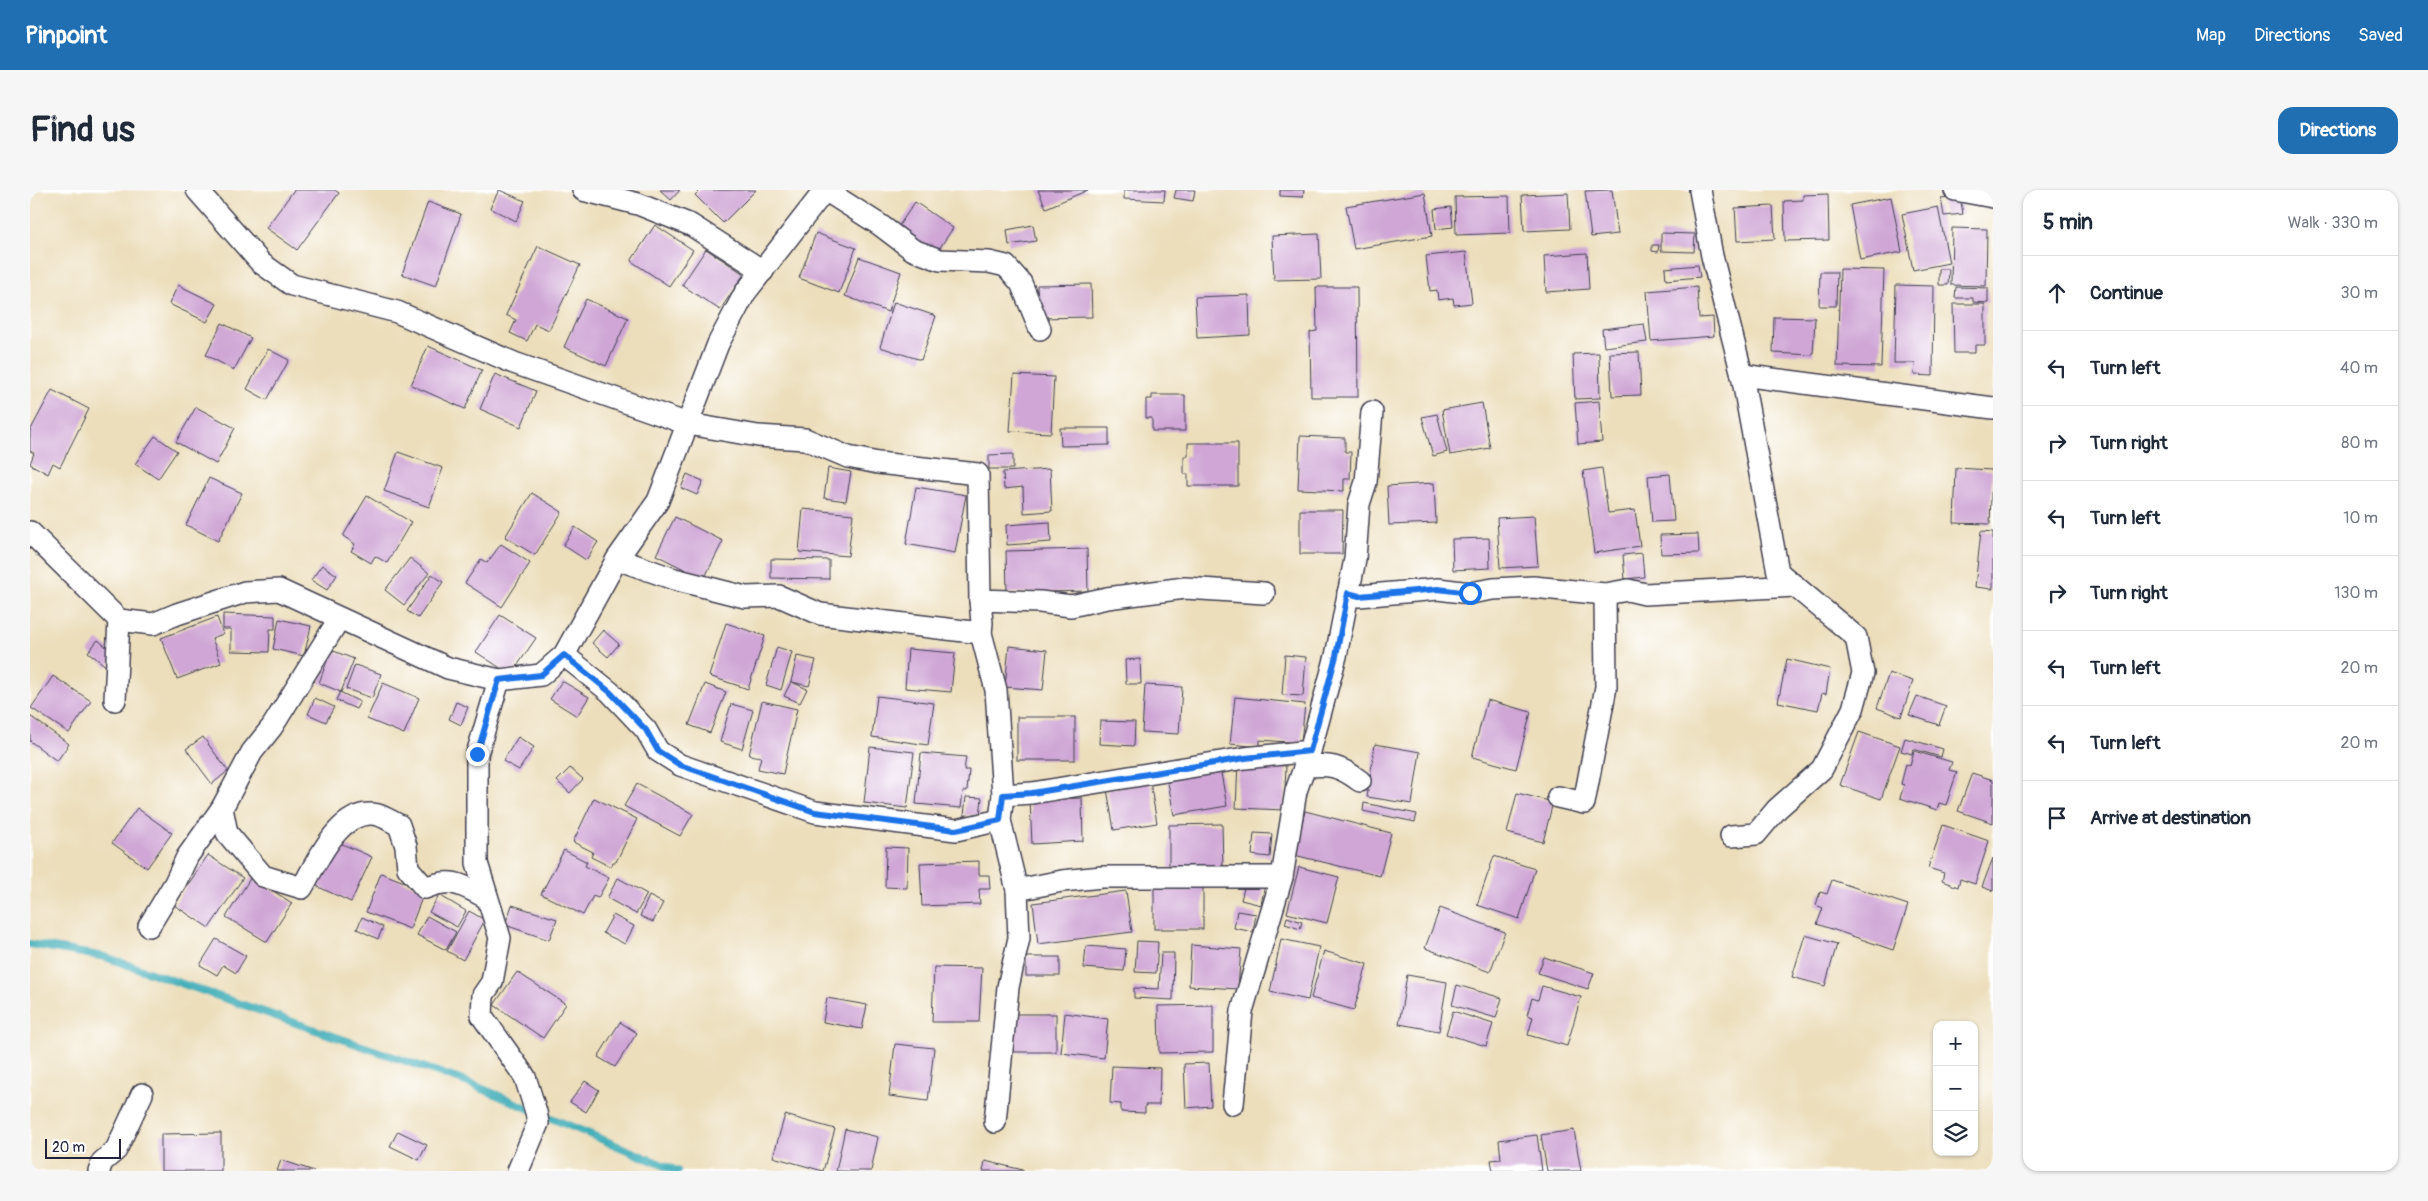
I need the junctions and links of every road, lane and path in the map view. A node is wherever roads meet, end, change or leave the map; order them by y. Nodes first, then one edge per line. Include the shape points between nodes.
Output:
1 (197, 190) edge
2 (582, 190) edge
3 (825, 190) edge
4 (1702, 190) edge
5 (1955, 190) edge
6 (1993, 197) edge
7 (763, 271) junction
8 (1040, 329) dead end
9 (1742, 375) junction
10 (1993, 408) edge
11 (1372, 412) dead end
12 (688, 424) junction
13 (30, 532) edge
14 (617, 559) junction
15 (1795, 586) junction
16 (1264, 593) dead end
17 (1348, 593) junction
18 (1605, 594) junction
19 (980, 600) junction
20 (339, 619) junction
21 (119, 620) junction
22 (981, 633) junction
23 (564, 655) junction
24 (499, 680) junction
25 (115, 700) dead end
26 (1307, 759) junction
27 (1360, 781) dead end
28 (1003, 795) junction
29 (1558, 797) dead end
30 (222, 808) junction
31 (1000, 820) junction
32 (1731, 836) dead end
33 (1282, 877) junction
34 (1017, 890) junction
35 (487, 898) junction
36 (149, 926) dead end
37 (142, 1094) dead end
38 (1232, 1104) dead end
39 (995, 1122) dead end
40 (100, 1171) edge
41 (518, 1171) edge

1 - 12 street via 261,263 292,285 397,312 514,363
2 - 7 street via 638,204 691,225
3 - 7 street
3 - 8 street via 913,250 940,260 1006,266 1021,283
4 - 9 street via 1712,256
5 - 6 street
7 - 12 street via 745,293 718,344
9 - 10 street
9 - 15 street via 1778,572
11 - 17 street via 1366,482 1358,504 1355,559
12 - 14 street via 658,501
12 - 19 street via 758,436 806,439 848,457 878,463 978,474
13 - 21 street
14 - 22 street via 674,579 745,597 778,596 820,614
14 - 23 street
15 - 18 street via 1645,594 1628,590
15 - 32 street via 1856,637 1863,673 1853,709 1822,769 1777,809 1756,834
16 - 19 street via 1185,588 1071,606
17 - 18 street via 1368,596 1438,589 1470,593 1533,587
17 - 26 street via 1336,656
18 - 29 street via 1606,687 1584,803
19 - 22 street
20 - 21 street via 279,590 245,592 153,624
20 - 24 street via 448,668
20 - 30 street via 272,727 252,752
21 - 25 street
22 - 28 street via 996,690
23 - 24 street via 541,675
23 - 31 street via 610,692 640,723 658,751 680,765 815,812 956,830
24 - 35 street via 477,754 476,863
26 - 27 street via 1318,765 1342,768
26 - 28 street via 1245,758
26 - 33 street via 1296,791
28 - 31 street
30 - 35 street via 227,833 263,876 302,888 335,832 356,816 377,815 399,825 406,846 408,868 425,888 442,882 461,885
30 - 36 street via 187,856
31 - 34 street
33 - 34 street via 1102,877
33 - 38 street via 1242,1010
34 - 39 street via 1019,938 1008,987
35 - 41 street via 500,938 492,982 483,995 482,1016 525,1077 538,1123
37 - 40 street via 116,1150 102,1162

